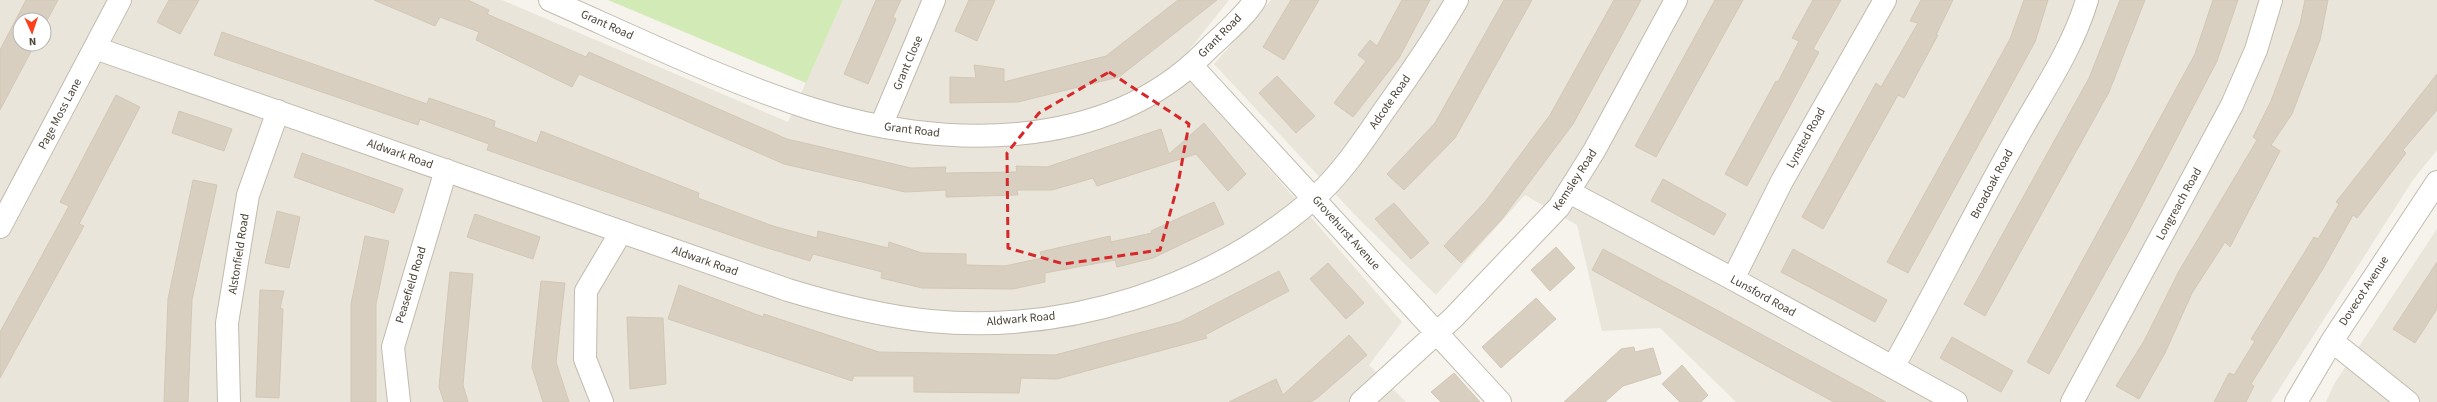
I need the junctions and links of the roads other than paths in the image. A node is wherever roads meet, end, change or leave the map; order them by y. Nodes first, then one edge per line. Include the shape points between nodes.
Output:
1 (120, 0) edge
2 (550, 0) edge
3 (934, 0) edge
4 (1255, 0) edge
5 (1457, 0) edge
6 (1676, 0) edge
7 (1884, 0) edge
8 (2086, 0) edge
9 (2270, 0) edge
10 (94, 48) junction
11 (1191, 65) junction
12 (278, 111) junction
13 (881, 126) junction
14 (446, 170) junction
15 (2437, 183) edge
16 (1569, 192) junction
17 (1314, 198) junction
18 (0, 228) edge
19 (621, 232) junction
20 (1733, 279) junction
21 (1437, 332) junction
22 (2332, 341) junction
23 (1893, 367) junction
24 (229, 402) edge
25 (399, 402) edge
26 (602, 402) edge
27 (1361, 402) edge
28 (1500, 402) edge
29 (1956, 402) edge
30 (2072, 402) edge
31 (2296, 402) edge
32 (2408, 402) edge

1 - 10 street, Page Moss Lane
2 - 13 street, Grant Road via 750,86 812,109
3 - 13 street, Grant Close
4 - 11 street, Grant Road
5 - 17 street, Adcote Road via 1434,40 1359,147
6 - 16 street, Kemsley Road
7 - 20 street, Lynsted Road via 1782,181
8 - 23 street, Broadoak Road via 2081,20 2050,80
9 - 30 street, Longreach Road via 2256,50 2232,105
10 - 12 street, Aldwark Road
10 - 18 street, Page Moss Lane
11 - 13 street, Grant Road via 1163,87 1136,102 1111,113 1058,128 966,135
11 - 17 street, Grovehurst Avenue
12 - 14 street, Aldwark Road
12 - 24 street, Alstonfield Road via 247,203 227,323
14 - 19 street, Aldwark Road
14 - 25 street, Peasefield Road via 392,347
15 - 22 street, Dovecot Avenue
16 - 20 street, Lunsford Road
16 - 21 street, Kemsley Road via 1544,224
17 - 19 street, Aldwark Road via 1254,243 1194,275 1162,288 1093,310 1006,322 931,321 859,310 788,290
17 - 21 street, Grovehurst Avenue
19 - 26 street via 586,291 585,359
20 - 23 street, Lunsford Road
21 - 27 street, Kemsley Road
21 - 28 street, Grovehurst Avenue
22 - 31 street, Dovecot Avenue
22 - 32 street
23 - 29 street, Lunsford Road

